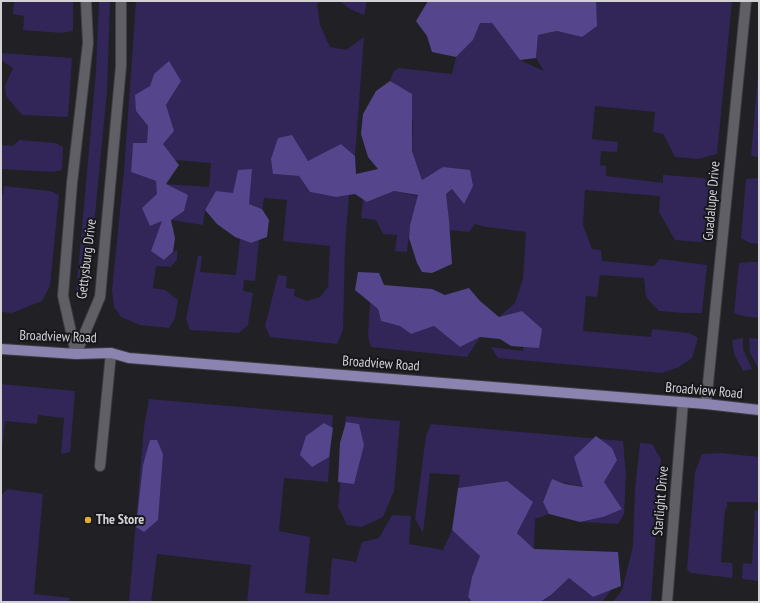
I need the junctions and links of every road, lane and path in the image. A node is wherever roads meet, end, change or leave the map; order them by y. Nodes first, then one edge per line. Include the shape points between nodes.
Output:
1 (86, 1) edge
2 (121, 1) edge
3 (746, 1) edge
4 (1, 349) edge
5 (111, 353) junction
6 (76, 354) junction
7 (684, 402) junction
8 (706, 404) junction
9 (759, 410) edge
10 (100, 466) dead end
11 (667, 602) edge

1 - 6 street, Gettysburg Drive via 88,43 72,183 63,296
2 - 6 street, Gettysburg Drive via 121,66 100,297
3 - 8 street, Guadalupe Drive
4 - 6 main road, Broadview Road
5 - 6 main road, Broadview Road
5 - 7 main road, Broadview Road via 137,359
5 - 10 street
7 - 8 main road, Broadview Road
7 - 11 street, Starlight Drive
8 - 9 main road, Broadview Road

